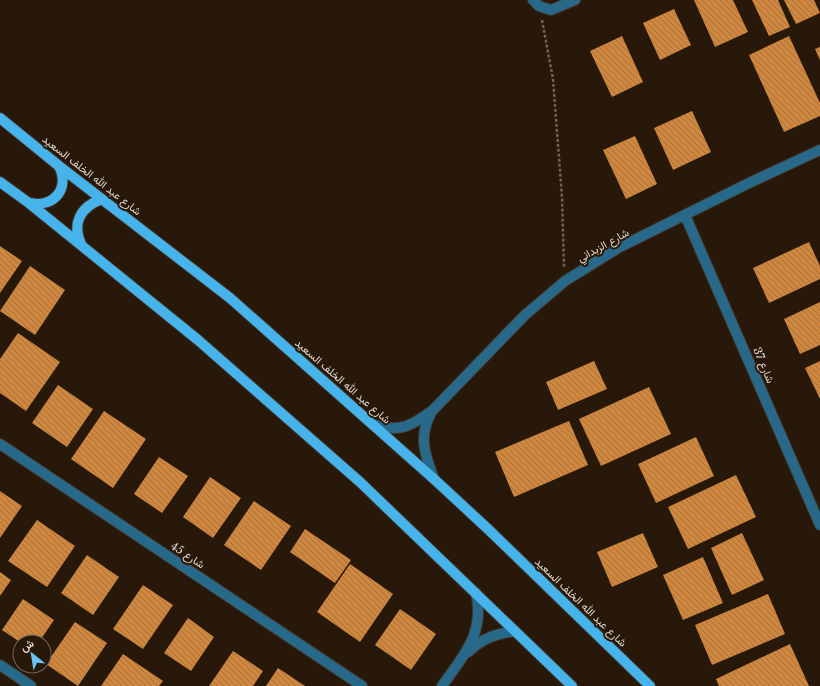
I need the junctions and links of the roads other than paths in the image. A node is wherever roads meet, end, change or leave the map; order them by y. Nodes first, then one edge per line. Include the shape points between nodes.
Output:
1 (575, 0) edge
2 (536, 3) edge
3 (0, 118) edge
4 (820, 150) edge
5 (59, 166) junction
6 (0, 182) edge
7 (102, 199) junction
8 (29, 203) junction
9 (685, 215) junction
10 (82, 246) junction
11 (433, 410) junction
12 (375, 425) junction
13 (0, 444) edge
14 (434, 479) junction
15 (820, 525) edge
16 (476, 593) junction
17 (515, 631) junction
18 (463, 656) junction
19 (0, 664) edge
20 (31, 686) edge
21 (362, 686) edge
22 (442, 686) edge
23 (572, 686) edge
24 (650, 686) edge

1 - 2 street via 551,10
3 - 5 main road, شارع عبد الله الخلف السعيد
4 - 9 street, شارع الزبداني
5 - 7 main road, شارع عبد الله الخلف السعيد
5 - 8 main road via 63,181 57,195 44,204
6 - 8 main road
7 - 10 main road via 93,202 79,217 78,237
7 - 12 main road, شارع عبد الله الخلف السعيد via 230,298
8 - 10 main road
9 - 11 street, شارع الزبداني via 618,248 565,281 525,315
9 - 15 street, شارع 37
10 - 16 main road via 204,345 360,482
11 - 12 street, شارع الزبداني via 411,424 397,429
11 - 14 street, شارع الزبداني via 426,422 424,449
12 - 14 main road, شارع عبد الله الخلف السعيد
13 - 21 street, شارع 45
14 - 24 main road, شارع عبد الله الخلف السعيد
16 - 17 main road
16 - 18 street via 479,618
17 - 18 street via 498,633 484,639
17 - 23 main road
18 - 22 street
19 - 20 street

